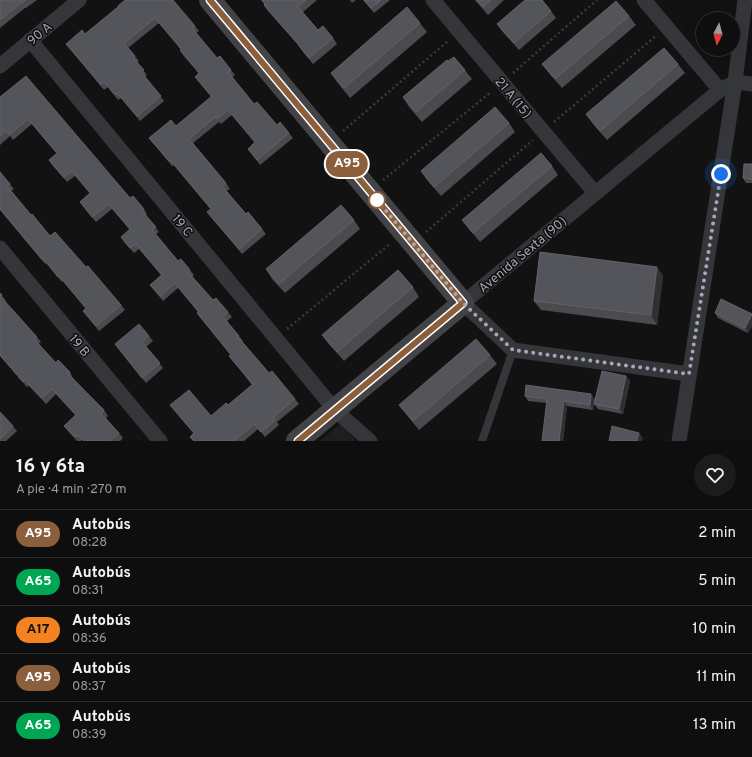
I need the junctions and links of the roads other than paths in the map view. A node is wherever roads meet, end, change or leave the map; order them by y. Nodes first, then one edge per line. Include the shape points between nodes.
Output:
1 (79, 0) edge
2 (210, 0) edge
3 (433, 0) edge
4 (644, 0) edge
5 (745, 0) edge
6 (30, 40) junction
7 (0, 66) edge
8 (735, 82) junction
9 (752, 84) edge
10 (720, 90) junction
11 (596, 193) junction
12 (0, 248) edge
13 (463, 303) junction
14 (513, 350) junction
15 (689, 374) junction
16 (335, 410) junction
17 (160, 441) edge
18 (298, 441) edge
19 (370, 441) edge
20 (482, 441) edge
21 (679, 441) edge

1 - 6 street, 90 A
2 - 13 street
3 - 11 street, 21 A (15)
4 - 10 street
5 - 8 street
6 - 7 street, 90 A
6 - 16 street, 19 C
8 - 9 street
8 - 10 street, Avenida Sexta (90)
8 - 15 street
10 - 11 street, Avenida Sexta (90)
11 - 13 street, Avenida Sexta (90)
12 - 17 street, 19 B
13 - 14 street
13 - 16 street, Avenida Sexta (90)
14 - 15 street
14 - 20 lane
15 - 21 street
16 - 18 street, Avenida Sexta (90)
16 - 19 street, 19 C

